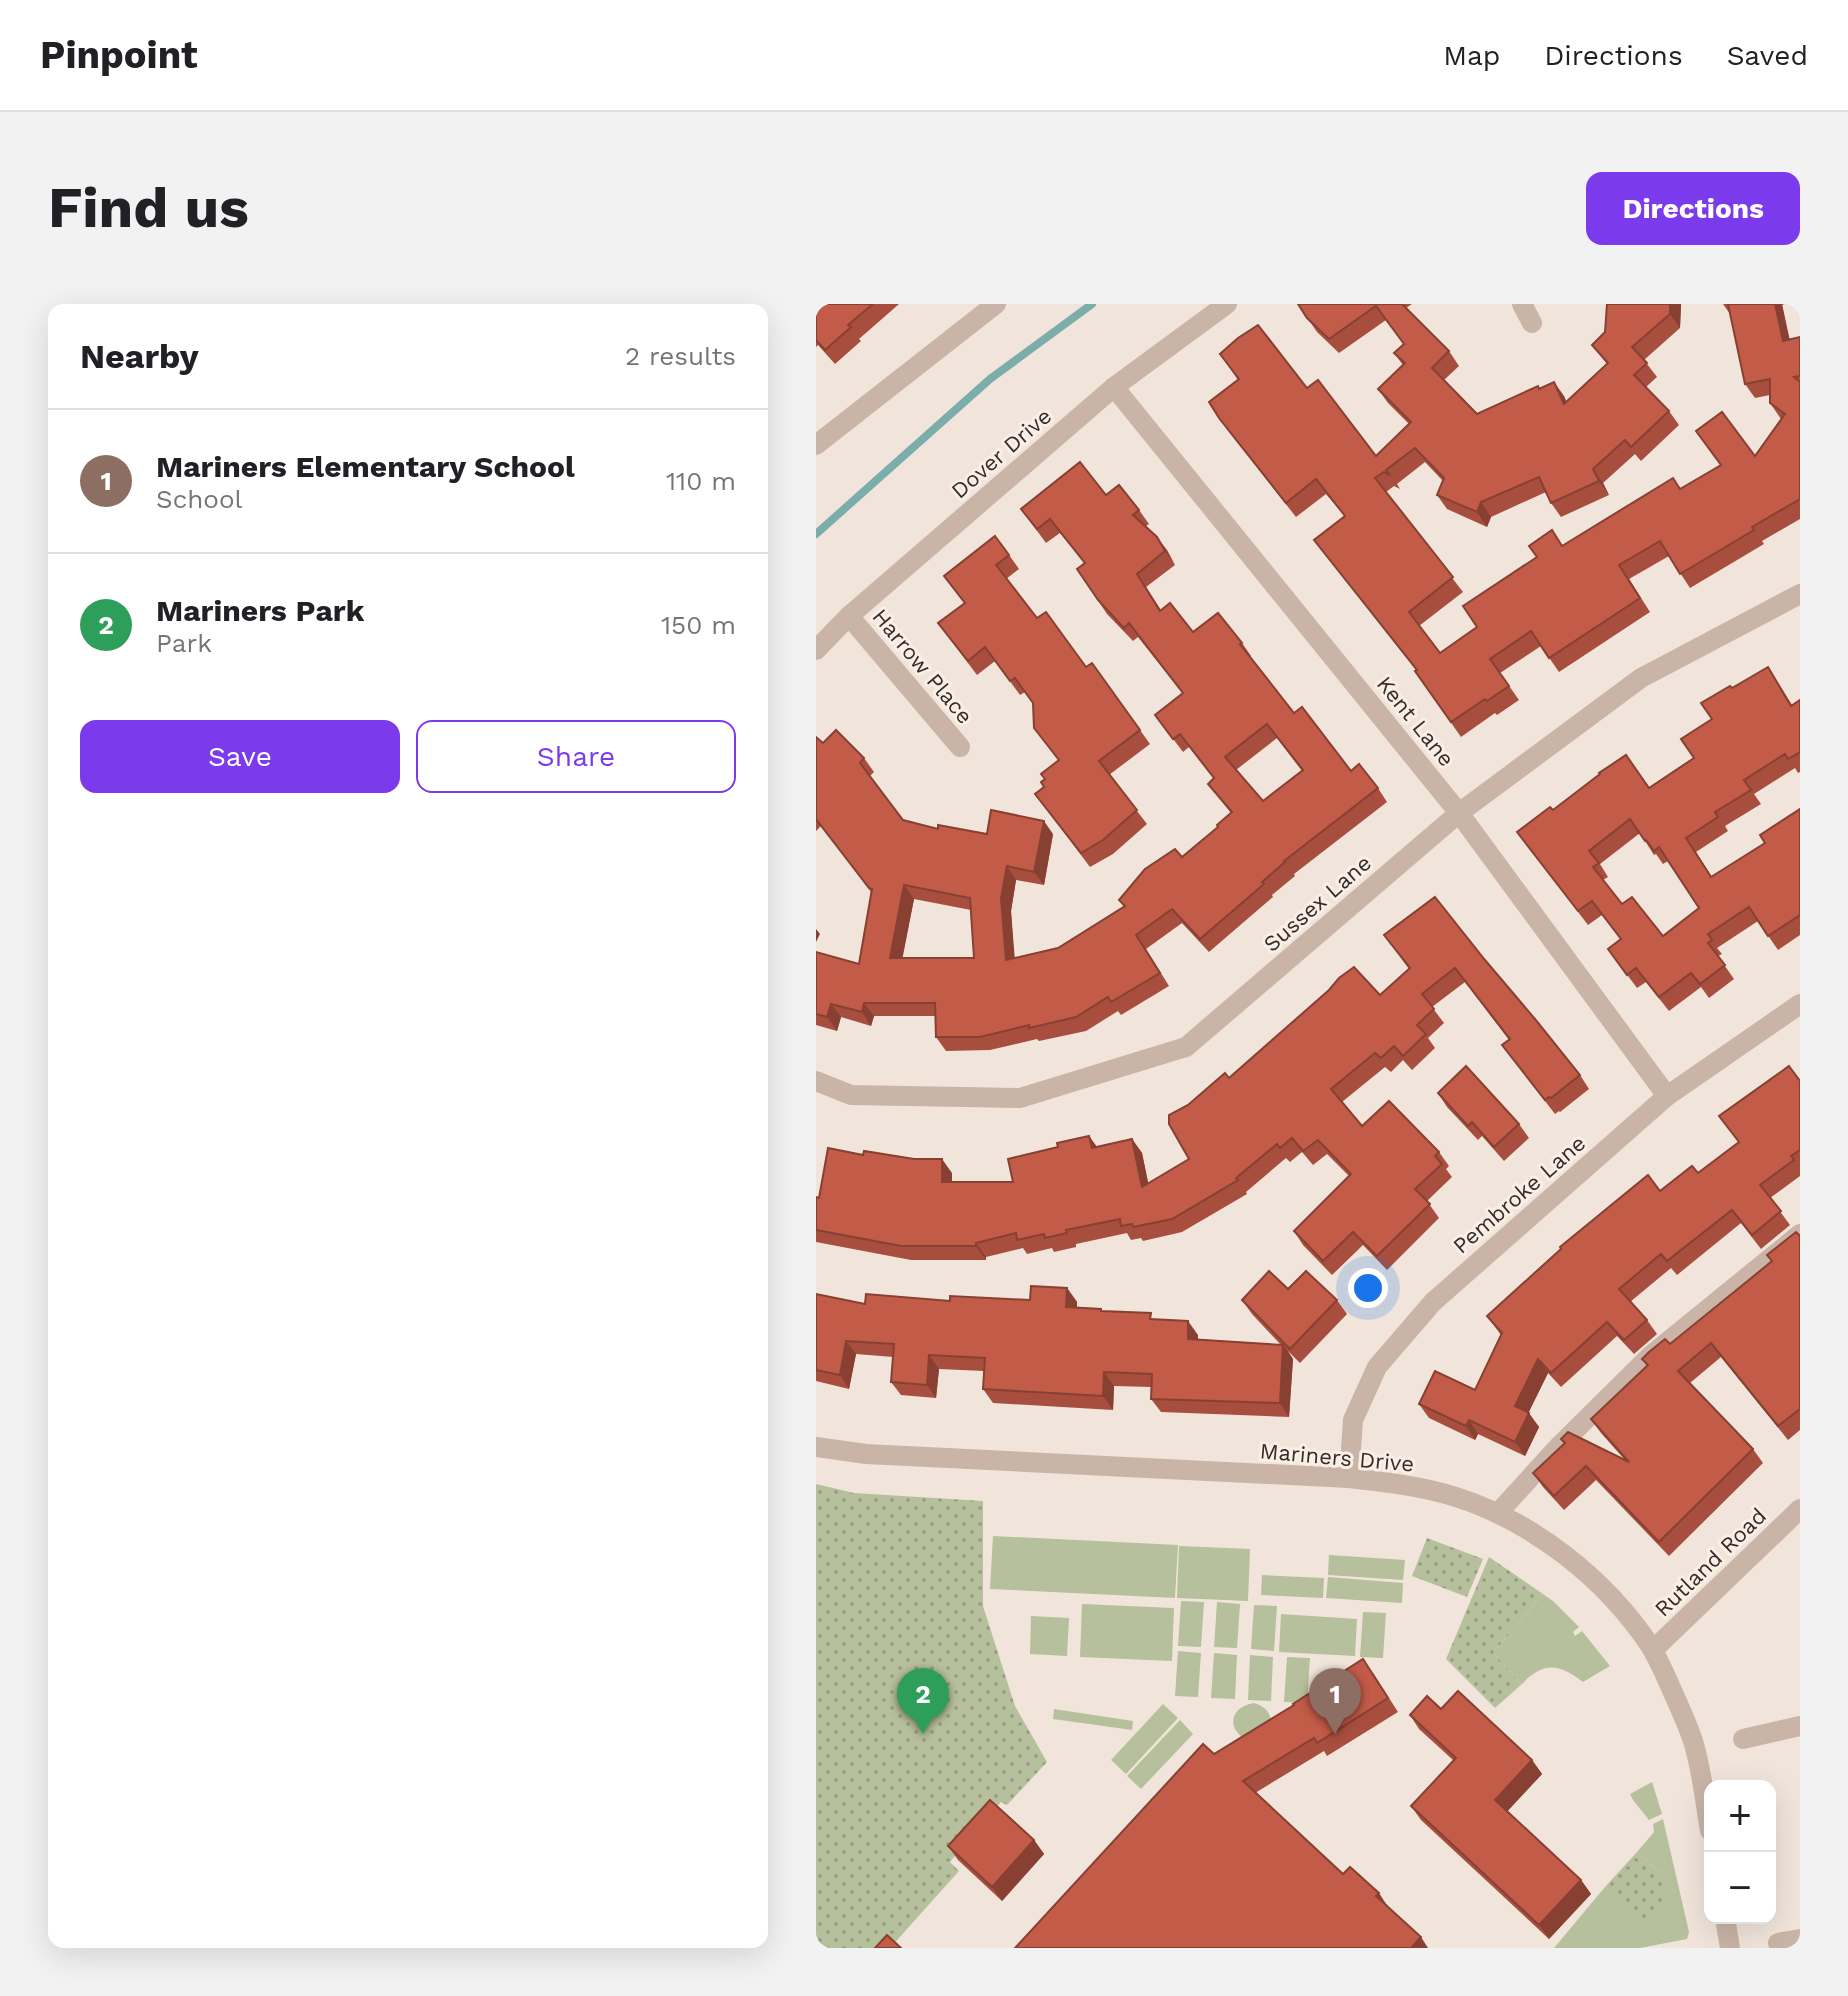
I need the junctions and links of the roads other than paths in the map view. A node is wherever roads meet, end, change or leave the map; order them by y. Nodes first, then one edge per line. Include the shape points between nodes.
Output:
1 (996, 304) edge
2 (1227, 304) edge
3 (1522, 304) edge
4 (1532, 323) dead end
5 (1114, 387) junction
6 (816, 445) edge
7 (1800, 594) edge
8 (849, 616) junction
9 (816, 650) edge
10 (960, 747) dead end
11 (1459, 813) junction
12 (1800, 1004) edge
13 (816, 1081) edge
14 (1667, 1096) junction
15 (1800, 1234) edge
16 (816, 1447) edge
17 (1349, 1478) junction
18 (1800, 1509) edge
19 (1498, 1513) junction
20 (1653, 1650) junction
21 (1800, 1726) edge
22 (1743, 1739) dead end
23 (1704, 1800) edge
24 (1726, 1924) edge
25 (1800, 1939) edge
26 (1778, 1943) dead end
27 (1730, 1948) edge

1 - 6 street
2 - 5 street, Dover Drive
3 - 4 street
5 - 8 street, Dover Drive
5 - 11 street, Kent Lane
7 - 11 street, Sussex Lane via 1641,678
8 - 9 street, Dover Drive
8 - 10 street, Harrow Place
11 - 13 street, Sussex Lane via 1186,1047 1020,1098 851,1095
11 - 14 street, Kent Lane
12 - 14 street, Pembroke Lane
14 - 17 street, Pembroke Lane via 1433,1302 1377,1367 1353,1420
15 - 19 street via 1650,1356
16 - 17 street, Mariners Drive via 866,1454
17 - 19 street, Mariners Drive via 1408,1485
18 - 20 street, Rutland Road
19 - 20 street, Mariners Drive via 1592,1577
20 - 23 street, Mariners Drive via 1693,1743
21 - 22 street
24 - 27 street
25 - 26 street

